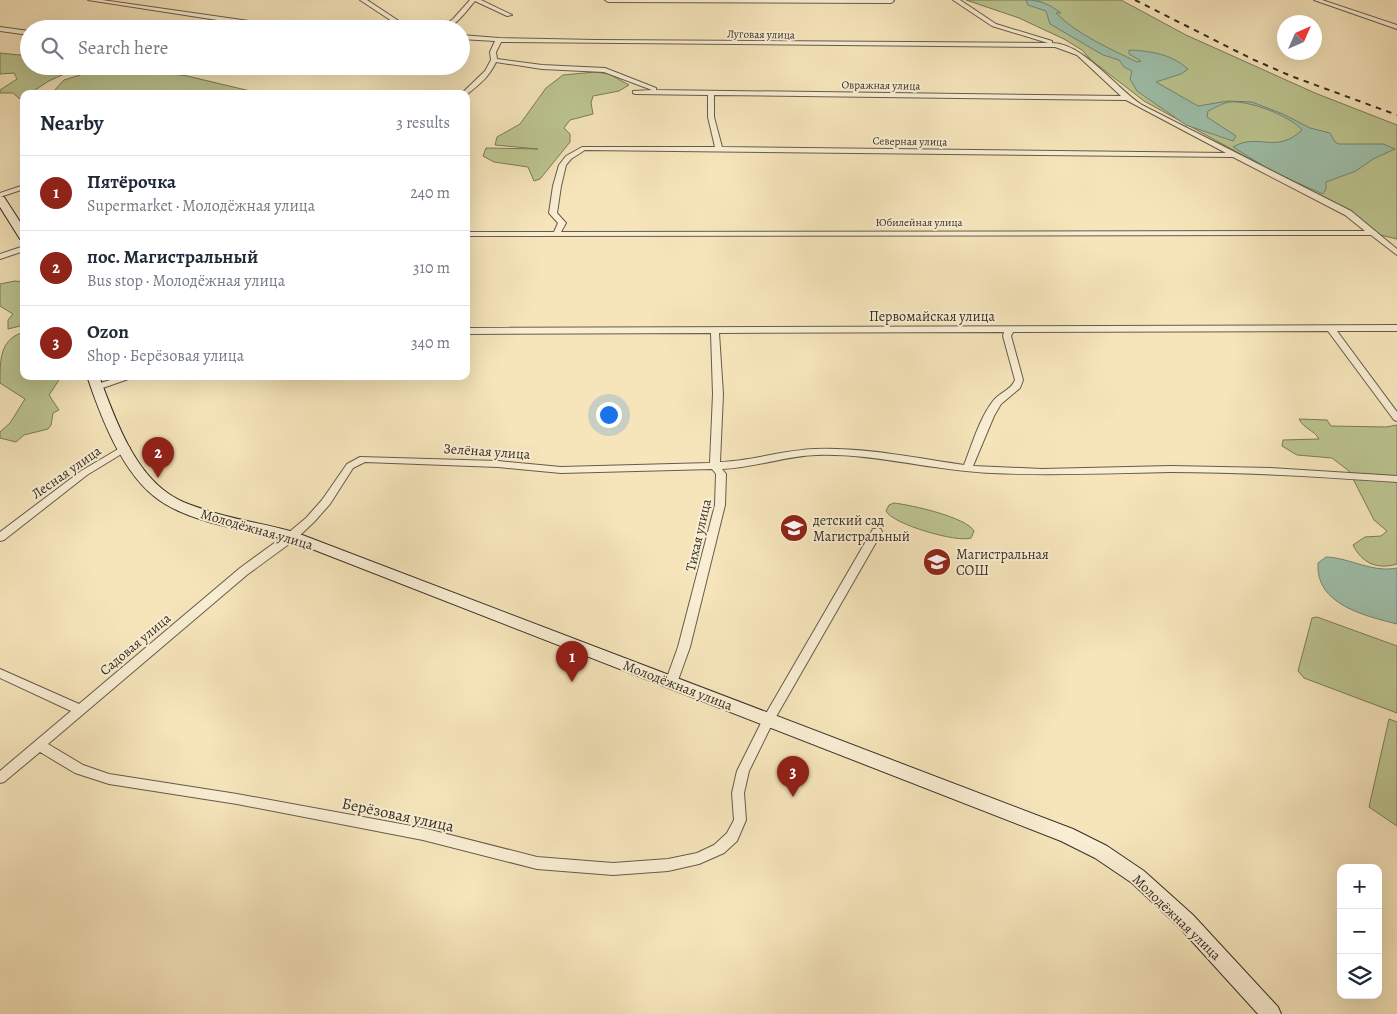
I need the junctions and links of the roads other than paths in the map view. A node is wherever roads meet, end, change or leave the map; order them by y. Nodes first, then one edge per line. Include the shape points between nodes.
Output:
1 (91, 0) edge
2 (363, 0) edge
3 (473, 0) edge
4 (477, 0) edge
5 (608, 0) edge
6 (956, 0) edge
7 (1317, 0) edge
8 (891, 1) edge
9 (509, 15) dead end
10 (228, 20) edge
11 (394, 20) edge
12 (455, 20) edge
13 (1397, 27) edge
14 (0, 29) edge
15 (20, 32) edge
16 (470, 38) edge
17 (499, 40) junction
18 (1059, 46) junction
19 (494, 60) junction
20 (469, 90) edge
21 (635, 92) dead end
22 (661, 92) junction
23 (711, 94) junction
24 (1127, 98) junction
25 (719, 149) junction
26 (1235, 156) junction
27 (20, 188) edge
28 (0, 195) edge
29 (0, 199) edge
30 (20, 230) edge
31 (557, 233) junction
32 (1372, 233) junction
33 (470, 234) edge
34 (20, 250) edge
35 (1397, 253) edge
36 (0, 257) edge
37 (1397, 328) edge
38 (1331, 329) junction
39 (715, 330) junction
40 (1009, 330) junction
41 (470, 331) edge
42 (108, 380) edge
43 (95, 382) edge
44 (1397, 418) edge
45 (125, 448) junction
46 (715, 466) junction
47 (966, 469) junction
48 (1397, 479) edge
49 (877, 532) dead end
50 (292, 536) junction
51 (0, 537) edge
52 (0, 673) edge
53 (670, 683) junction
54 (81, 710) junction
55 (768, 720) junction
56 (39, 745) junction
57 (0, 778) edge
58 (1271, 1014) edge

1 - 10 street
2 - 11 street
3 - 12 street
4 - 9 street
5 - 8 street
6 - 18 street via 994,25
7 - 13 street
14 - 15 street
16 - 17 street, Луговая улица
17 - 18 street, Луговая улица
17 - 19 street via 493,52
18 - 24 street via 1079,54
19 - 20 street via 488,72
19 - 22 street via 542,67 605,70
21 - 22 street, Овражная улица
22 - 23 street, Овражная улица
23 - 24 street, Овражная улица
23 - 25 street via 711,117
24 - 26 street
25 - 26 street, Северная улица
25 - 31 street, Северная улица via 584,148 572,154 563,163 553,203 553,213 562,223
26 - 32 street via 1348,214
27 - 28 street
29 - 30 street
31 - 32 street, Юбилейная улица
31 - 33 street, Юбилейная улица
32 - 35 street
34 - 36 street
37 - 38 street, Первомайская улица
38 - 40 street, Первомайская улица
38 - 44 street
39 - 40 street, Первомайская улица
39 - 41 street, Первомайская улица
39 - 46 street, Тихая улица via 718,394
40 - 47 street via 1007,336 1018,386 997,402
42 - 43 street
43 - 45 street, Молодёжная улица
45 - 50 street, Молодёжная улица via 148,484 176,504
45 - 51 street, Лесная улица via 84,473
46 - 47 street, Зелёная улица via 829,452 871,454
46 - 50 street, Зелёная улица via 561,470 363,459 350,466 326,502
46 - 53 street, Тихая улица via 720,474 720,505 684,647
47 - 48 street, Зелёная улица via 1042,472 1271,471
49 - 55 street
50 - 53 street, Молодёжная улица
50 - 54 street, Садовая улица via 244,571
52 - 54 street
53 - 55 street, Молодёжная улица
54 - 56 street, Садовая улица
55 - 56 street, Берёзовая улица via 742,771 738,793 740,820 732,837 720,849 668,866 614,869 537,863 423,834 109,779 79,769
55 - 58 street, Молодёжная улица via 1067,835 1101,852 1138,877 1186,921
56 - 57 street, Садовая улица

